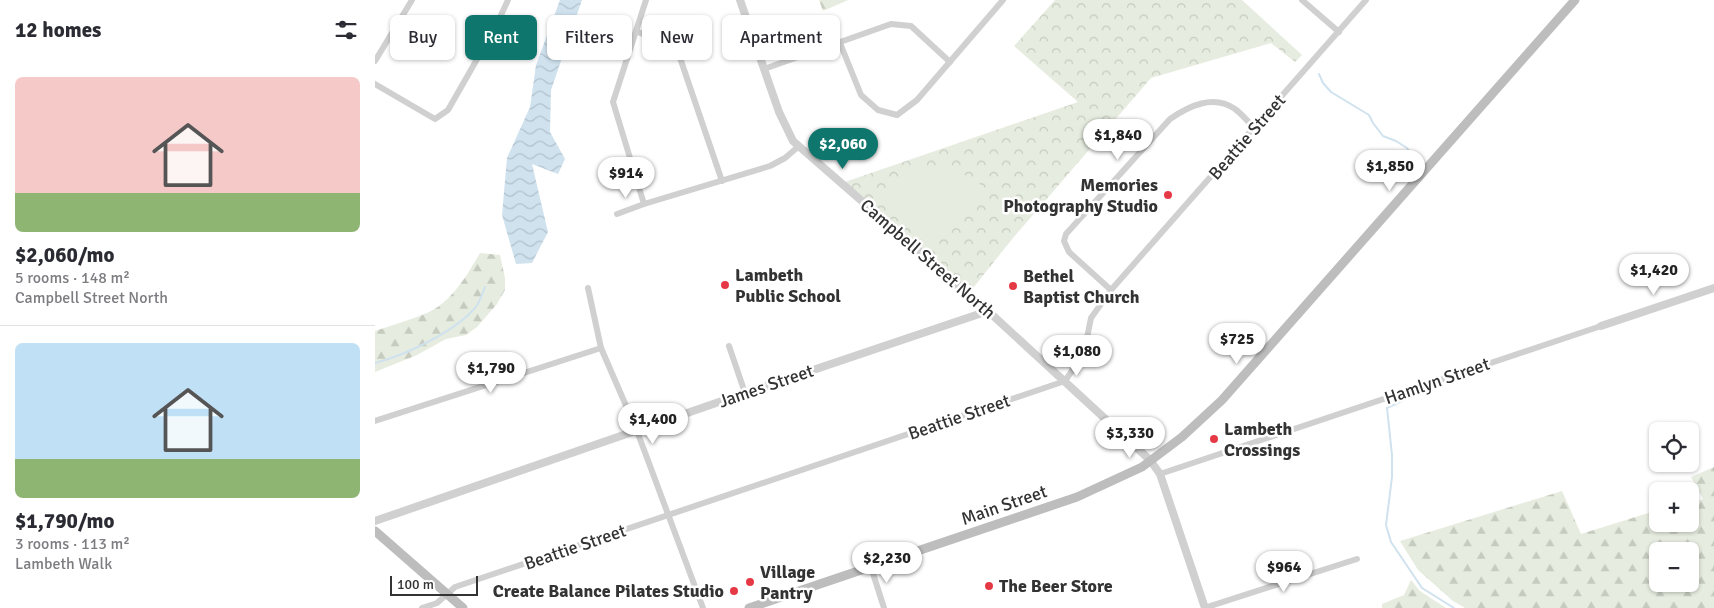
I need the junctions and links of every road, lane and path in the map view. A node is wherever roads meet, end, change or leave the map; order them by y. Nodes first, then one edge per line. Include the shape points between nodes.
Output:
1 (412, 0) edge
2 (508, 0) edge
3 (646, 0) edge
4 (740, 0) edge
5 (1003, 0) edge
6 (1302, 0) edge
7 (1366, 0) edge
8 (1575, 0) edge
9 (636, 31) junction
10 (1339, 32) junction
11 (840, 43) edge
12 (840, 45) edge
13 (790, 60) edge
14 (375, 61) edge
15 (950, 62) junction
16 (764, 69) junction
17 (375, 84) edge
18 (1255, 128) junction
19 (799, 146) junction
20 (722, 181) junction
21 (644, 204) junction
22 (617, 214) dead end
23 (588, 288) dead end
24 (1714, 288) edge
25 (1111, 290) junction
26 (988, 311) junction
27 (1601, 326) joint
28 (729, 346) dead end
29 (601, 348) junction
30 (1065, 381) junction
31 (745, 393) junction
32 (375, 421) edge
33 (637, 431) junction
34 (1150, 460) junction
35 (1160, 474) junction
36 (667, 516) junction
37 (375, 521) edge
38 (376, 532) edge
39 (1357, 559) dead end
40 (871, 567) junction
41 (447, 594) junction
42 (422, 608) edge
43 (463, 608) edge
44 (703, 608) edge
45 (749, 608) edge
46 (884, 608) edge
47 (1205, 608) edge

1 - 14 street
2 - 17 street via 448,110 435,119
3 - 9 street
4 - 16 street, Campbell Street North
5 - 15 street
6 - 10 street
7 - 10 street, Beattie Street
8 - 34 main road, Main Street via 1222,400 1182,437
9 - 20 street via 677,49
9 - 21 street via 613,102
10 - 18 street, Beattie Street
11 - 15 street via 891,24 911,26
12 - 15 street via 861,95 878,110 897,115 917,100
13 - 16 street
16 - 19 street, Campbell Street North via 779,112 793,141
18 - 25 street, Beattie Street
18 - 25 street via 1235,109 1223,103 1209,101 1188,108 1170,119 1066,234 1064,241 1069,252
19 - 20 street via 770,166
19 - 26 street, Campbell Street North
20 - 21 street
21 - 22 street
23 - 29 street
24 - 27 street, Hamlyn Street
25 - 30 street, Beattie Street via 1091,318 1084,353
26 - 30 street, Campbell Street North
26 - 31 street, James Street
27 - 35 street, Hamlyn Street
28 - 31 street
29 - 32 street
29 - 33 street
30 - 34 street, Campbell Street North
30 - 36 street, Beattie Street
31 - 33 street, James Street
33 - 36 street
33 - 37 street, James Street
34 - 35 street, Campbell Street North
34 - 40 main road, Main Street via 1077,497
35 - 47 street, Campbell Street North
36 - 41 street, Beattie Street via 455,587
36 - 44 street
38 - 41 main road
39 - 47 street
40 - 45 main road, Main Street
40 - 46 street
41 - 42 street, Beattie Street via 437,603
41 - 43 main road

